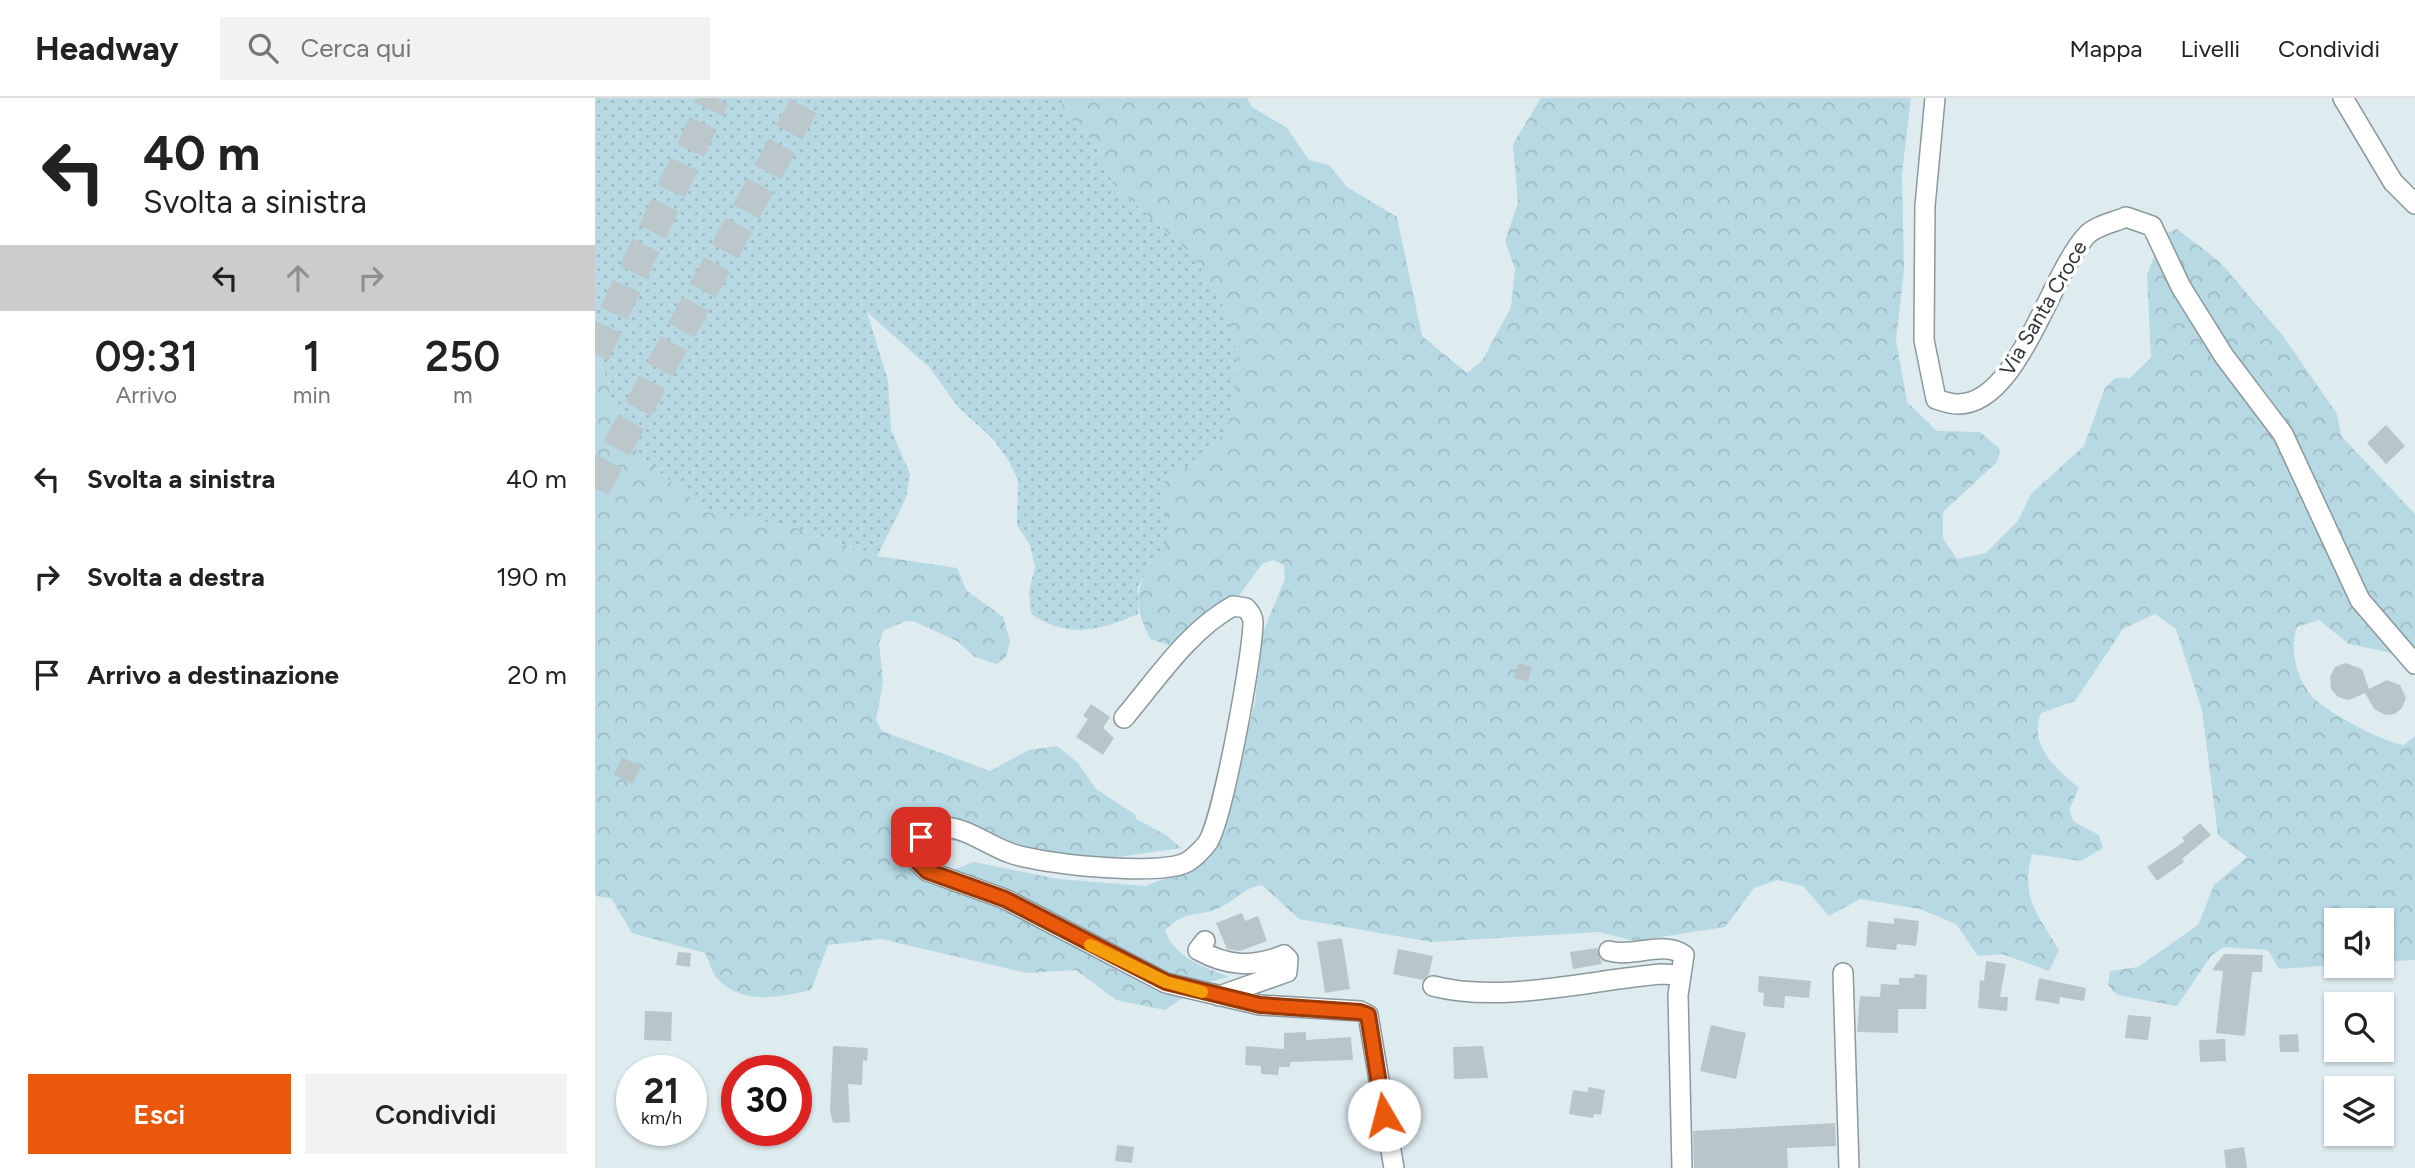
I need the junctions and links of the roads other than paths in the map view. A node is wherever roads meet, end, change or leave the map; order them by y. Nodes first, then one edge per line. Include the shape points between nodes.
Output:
1 (1935, 98) edge
2 (2343, 98) edge
3 (2415, 204) edge
4 (2415, 664) edge
5 (1124, 718) dead end
6 (1205, 941) dead end
7 (1609, 951) dead end
8 (1843, 973) dead end
9 (1679, 975) junction
10 (1433, 986) dead end
11 (1218, 996) junction
12 (1394, 1168) edge
13 (1682, 1168) edge
14 (1849, 1168) edge

1 - 4 street, Via Santa Croce via 1925,206 1924,340 1936,399 1958,405 1991,393 2016,363 2088,233 2126,217 2152,226 2181,287 2283,434 2360,600
2 - 3 street via 2393,181
5 - 11 street via 1171,661 1219,614 1233,606 1246,608 1253,618 1251,648 1220,804 1208,841 1186,863 1093,866 1040,860 1011,853 958,829 938,827 921,837 914,850 918,862 927,871 1005,899 1166,982
6 - 11 street via 1198,950 1228,964 1259,964 1284,955 1289,959 1287,972
7 - 9 street via 1621,955 1679,951 1683,955
8 - 14 street
9 - 10 street via 1467,993
9 - 13 street
11 - 12 street via 1260,1005 1368,1015

